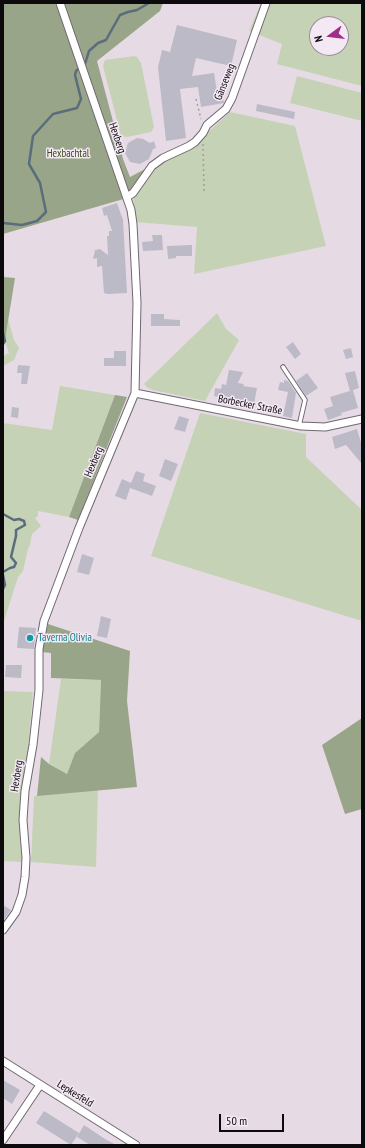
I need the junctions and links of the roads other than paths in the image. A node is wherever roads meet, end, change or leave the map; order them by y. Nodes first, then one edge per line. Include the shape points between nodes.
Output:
1 (60, 3) edge
2 (266, 3) edge
3 (127, 197) junction
4 (283, 367) dead end
5 (135, 393) junction
6 (362, 419) edge
7 (299, 426) junction
8 (3, 930) edge
9 (3, 1061) edge
10 (40, 1085) junction
11 (3, 1140) edge
12 (136, 1145) edge

1 - 3 street, Hexberg
2 - 3 street, Gänseweg via 226,109 206,125 195,142 152,166 133,193
3 - 5 street, Hexberg via 133,224 137,304
4 - 7 lane via 305,400
5 - 7 street, Borbecker Straße
5 - 8 street, Hexberg via 78,528 44,621 39,649 39,690 33,745 25,790 25,877 16,912
6 - 7 street, Borbecker Straße via 325,427
9 - 10 street, Lepkesfeld
10 - 11 street
10 - 12 street, Lepkesfeld

